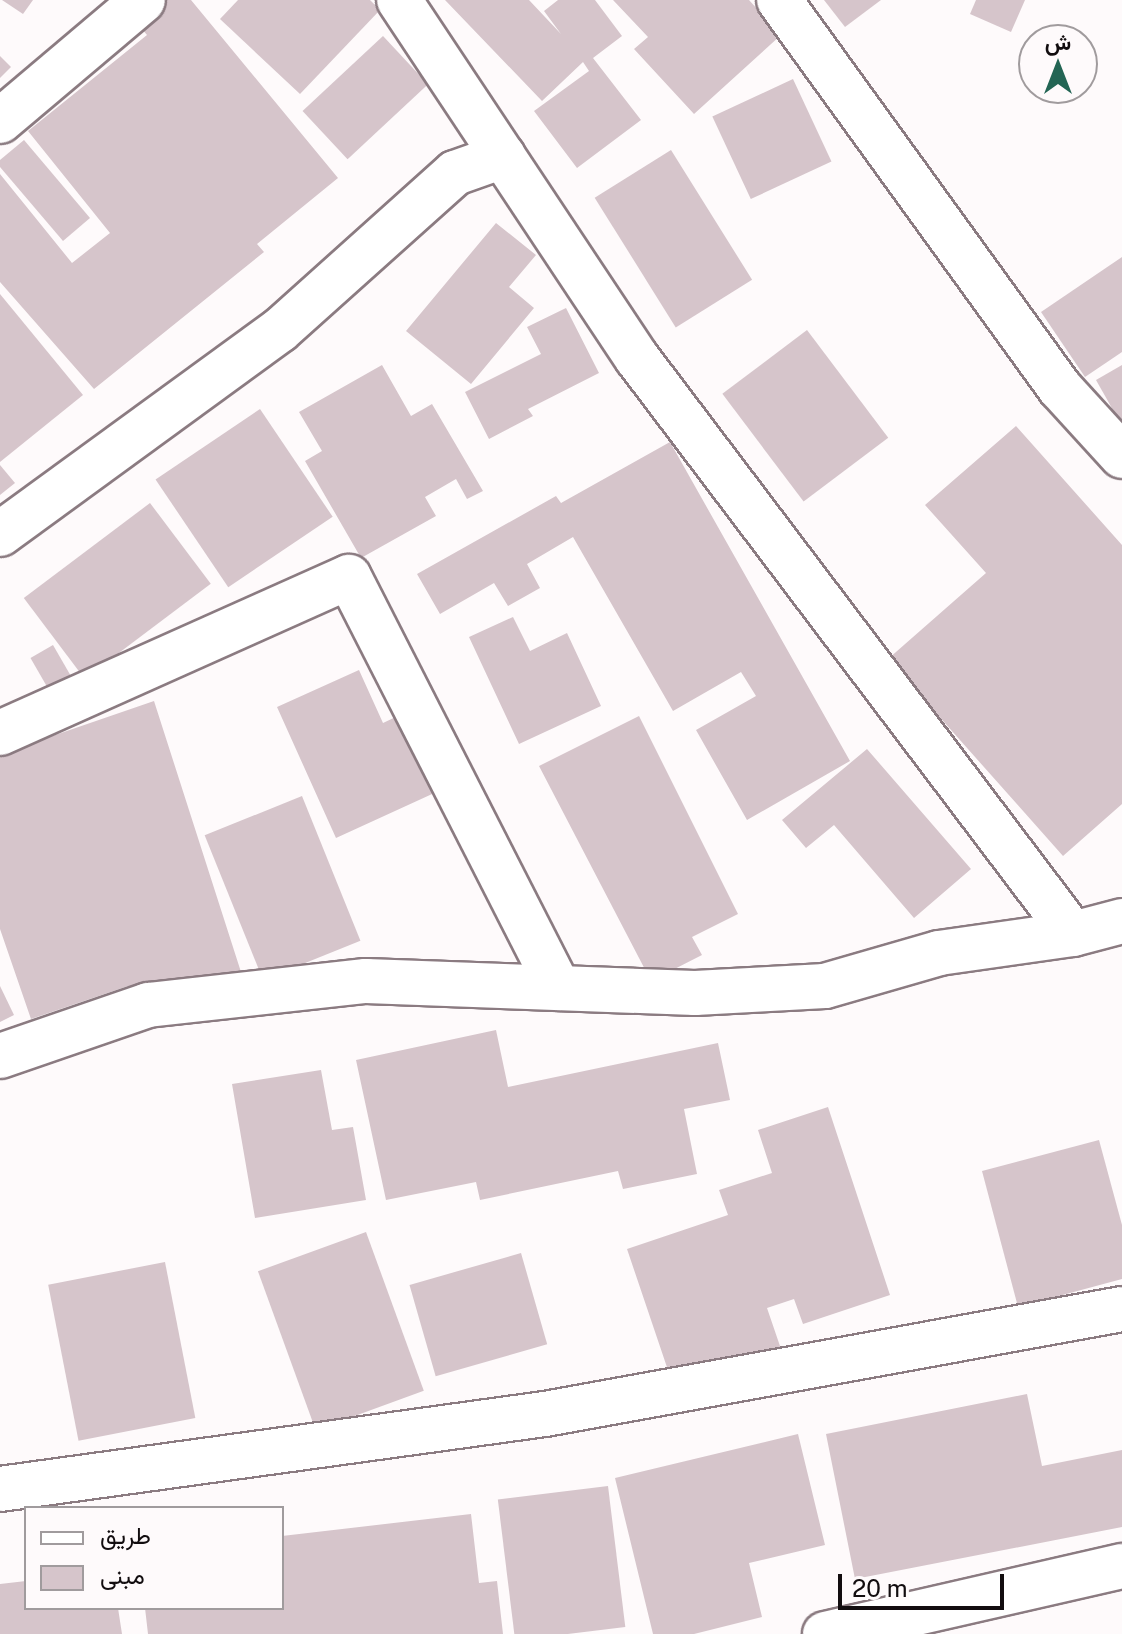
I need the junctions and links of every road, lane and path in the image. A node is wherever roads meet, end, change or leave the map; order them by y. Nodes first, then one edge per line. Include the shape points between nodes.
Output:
1 (143, 0) edge
2 (399, 0) edge
3 (779, 0) edge
4 (0, 121) edge
5 (503, 156) junction
6 (1122, 456) edge
7 (0, 534) edge
8 (0, 733) edge
9 (1122, 921) edge
10 (1073, 934) junction
11 (558, 988) junction
12 (0, 1056) edge
13 (1122, 1309) edge
14 (0, 1489) edge
15 (1122, 1566) edge
16 (825, 1634) edge

1 - 4 street
2 - 5 street
3 - 6 street via 1060,388
5 - 7 street via 455,173 280,330
5 - 10 street via 637,358
8 - 11 street via 349,577
9 - 10 street
10 - 11 street via 939,953 825,986 695,993
11 - 12 street via 366,981 148,1005
13 - 14 street via 545,1414
15 - 16 street

